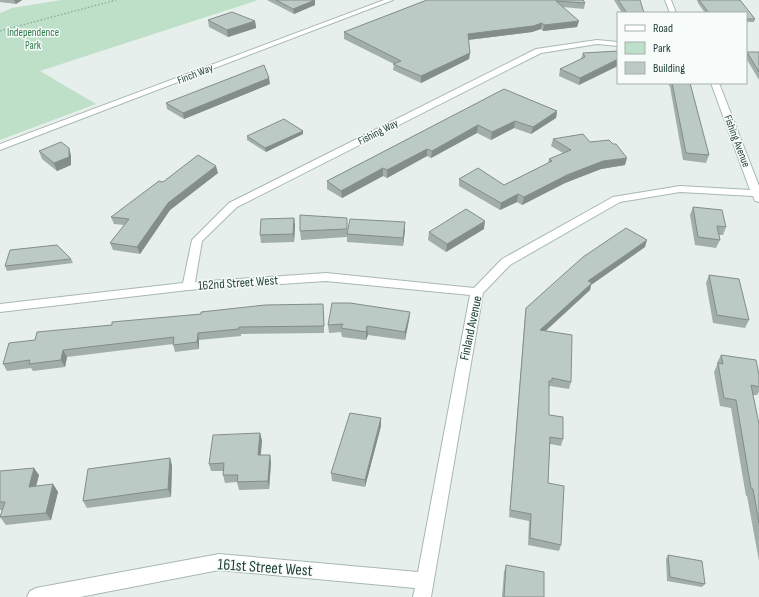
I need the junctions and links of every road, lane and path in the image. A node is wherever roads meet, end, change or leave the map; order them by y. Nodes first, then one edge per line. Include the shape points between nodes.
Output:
1 (116, 0) edge
2 (390, 0) edge
3 (668, 0) edge
4 (673, 12) edge
5 (0, 31) edge
6 (617, 44) edge
7 (715, 84) edge
8 (0, 147) edge
9 (758, 196) edge
10 (188, 286) junction
11 (477, 292) junction
12 (0, 308) edge
13 (423, 589) edge
14 (36, 597) edge

1 - 5 path
2 - 8 street, Finch Way
3 - 4 street
6 - 10 street, Fishing Way via 598,42 539,51 233,205 197,240
7 - 9 street, Fishing Avenue
9 - 11 street, Finland Avenue via 680,189 617,199 506,262
10 - 11 street, 162nd Street West via 326,277
10 - 12 street, 162nd Street West
11 - 13 street, Finland Avenue
13 - 14 street, 161st Street West via 219,562

